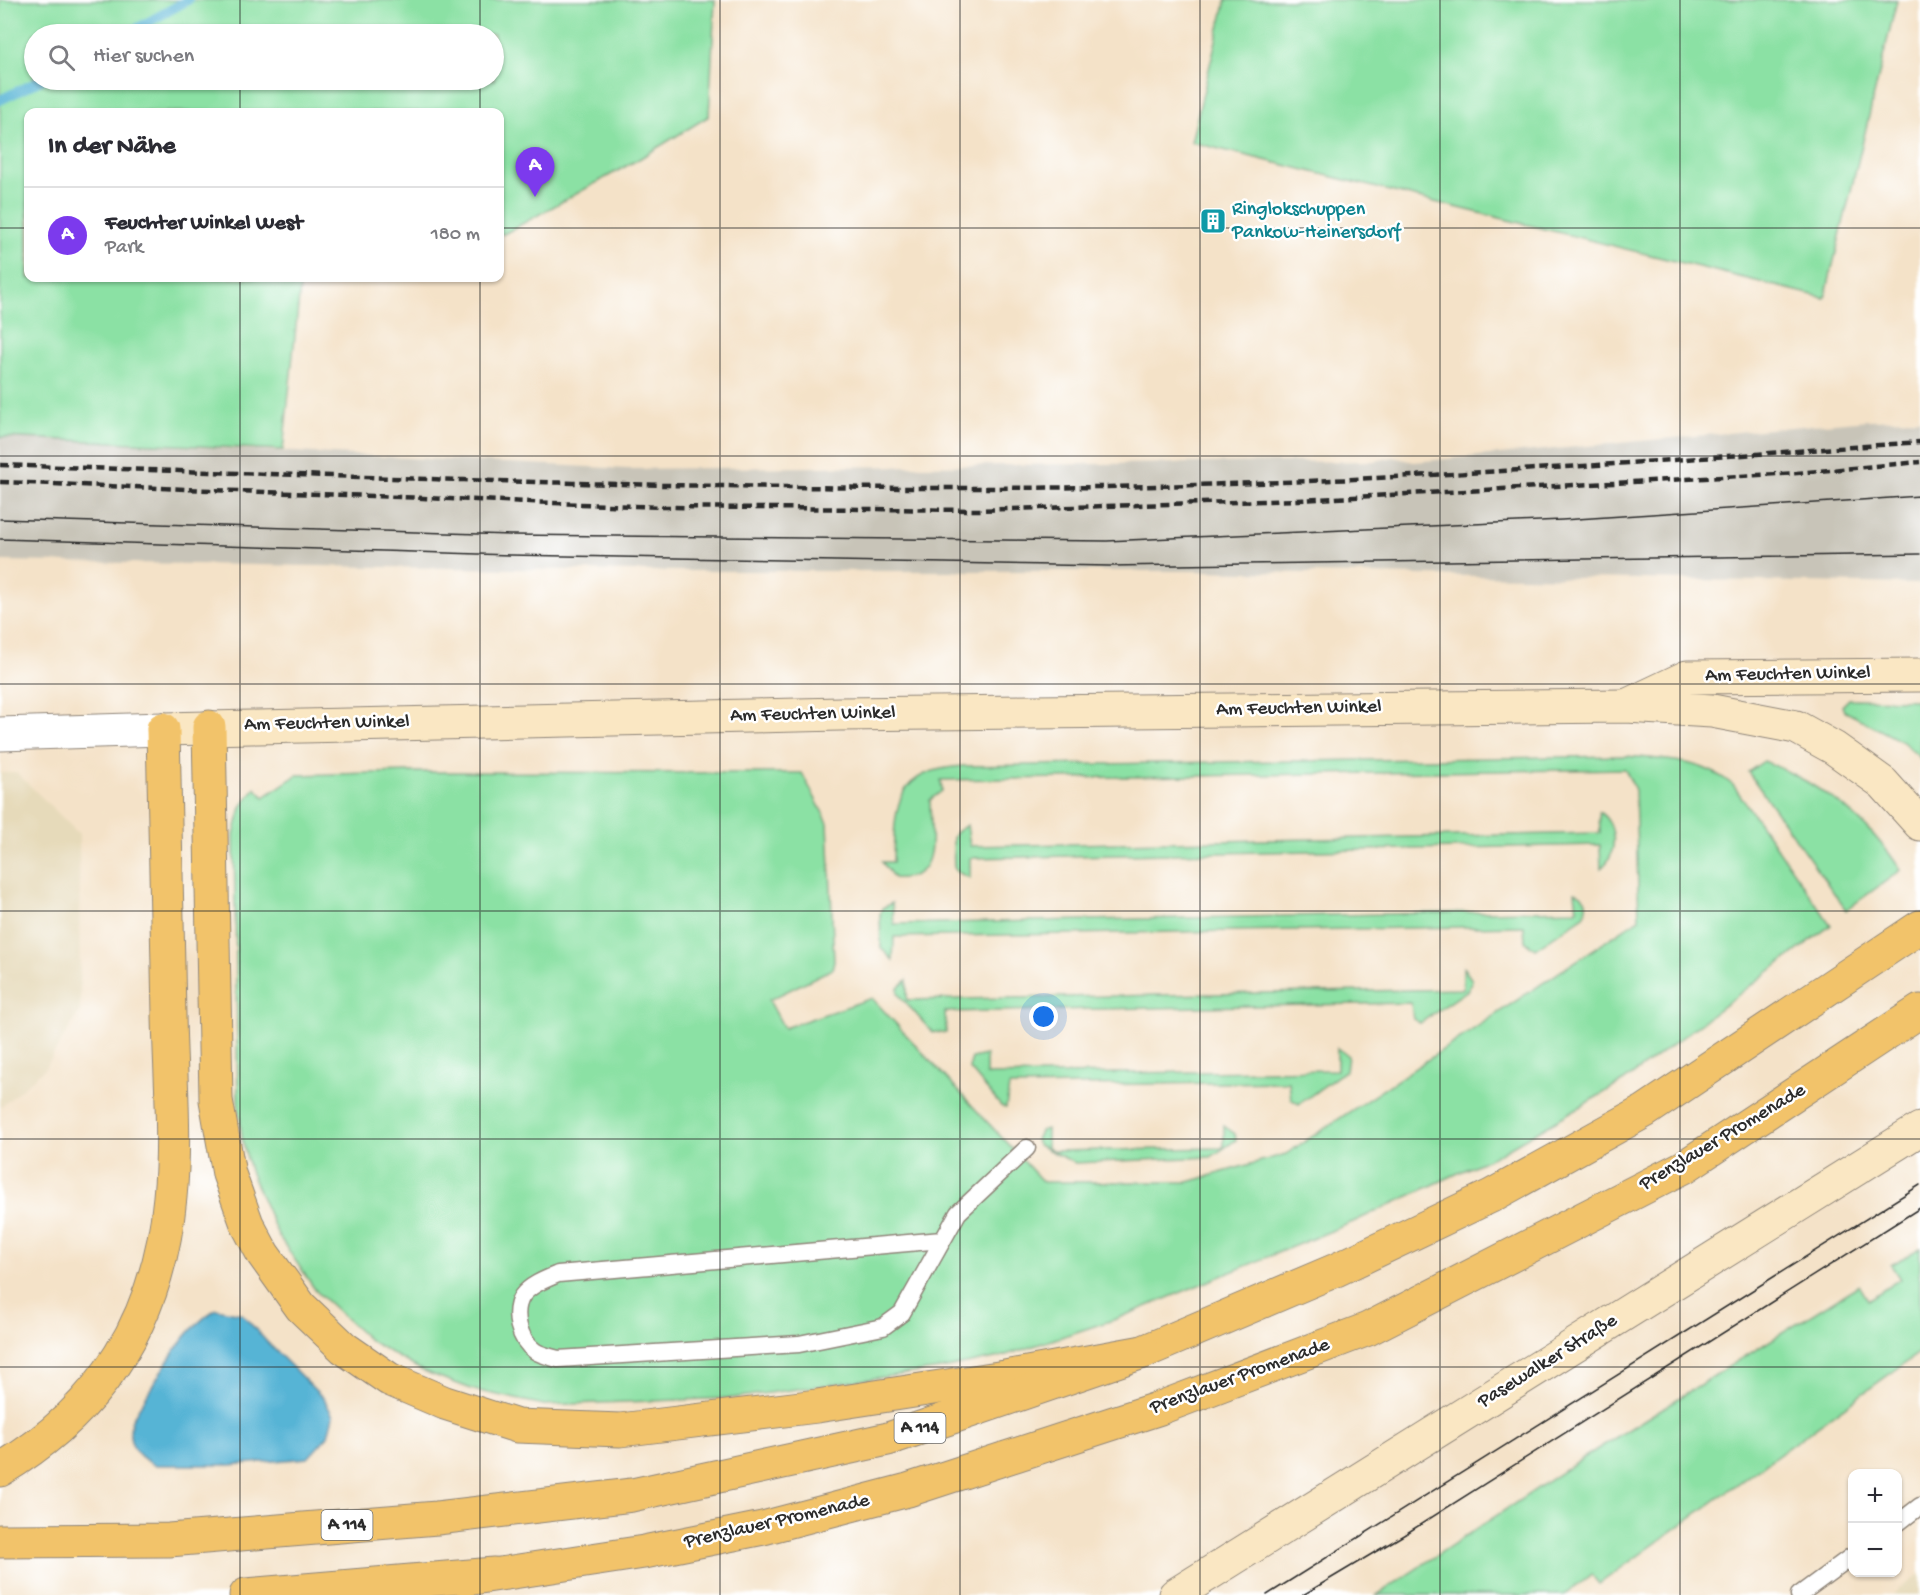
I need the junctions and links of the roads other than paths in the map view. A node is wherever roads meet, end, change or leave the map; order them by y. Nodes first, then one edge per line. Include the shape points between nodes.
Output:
1 (1920, 675) edge
2 (1626, 706) junction
3 (209, 727) junction
4 (163, 729) junction
5 (0, 734) edge
6 (1920, 824) edge
7 (1920, 927) edge
8 (1920, 1011) edge
9 (1920, 1129) edge
10 (1027, 1148) dead end
11 (942, 1240) junction
12 (1143, 1352) junction
13 (0, 1470) edge
14 (1920, 1506) edge
15 (1902, 1519) edge
16 (0, 1541) edge
17 (1848, 1559) edge
18 (494, 1574) junction
19 (246, 1595) edge
20 (388, 1595) edge
21 (1175, 1595) edge
22 (1799, 1595) edge

1 - 2 main road, Am Feuchten Winkel via 1687,676
2 - 3 main road, Am Feuchten Winkel via 840,714
2 - 6 main road, Am Feuchten Winkel via 1712,711 1796,727 1883,783
3 - 4 main road, Am Feuchten Winkel
3 - 12 main road via 216,1100 229,1174 238,1204 263,1254 301,1307 344,1348 389,1379 445,1403 517,1426 620,1430 817,1406
4 - 5 street, Am Feuchten Winkel
4 - 13 main road via 172,1157 166,1229 137,1325 118,1362 61,1428
7 - 12 main road via 1645,1111 1491,1196 1336,1270
8 - 18 main road, Prenzlauer Promenade via 1684,1167 1368,1329 1160,1408 908,1490 752,1530 644,1552
9 - 21 main road, Pasewalker Straße
10 - 11 lane via 958,1214
11 - 11 lane via 902,1313 883,1327 799,1344 558,1359 535,1350 520,1332 516,1312 523,1295 537,1283 558,1274
12 - 16 main road, A 114 via 888,1439 632,1495 436,1518 169,1540
14 - 15 lane
17 - 22 lane
18 - 19 main road
18 - 20 main road

